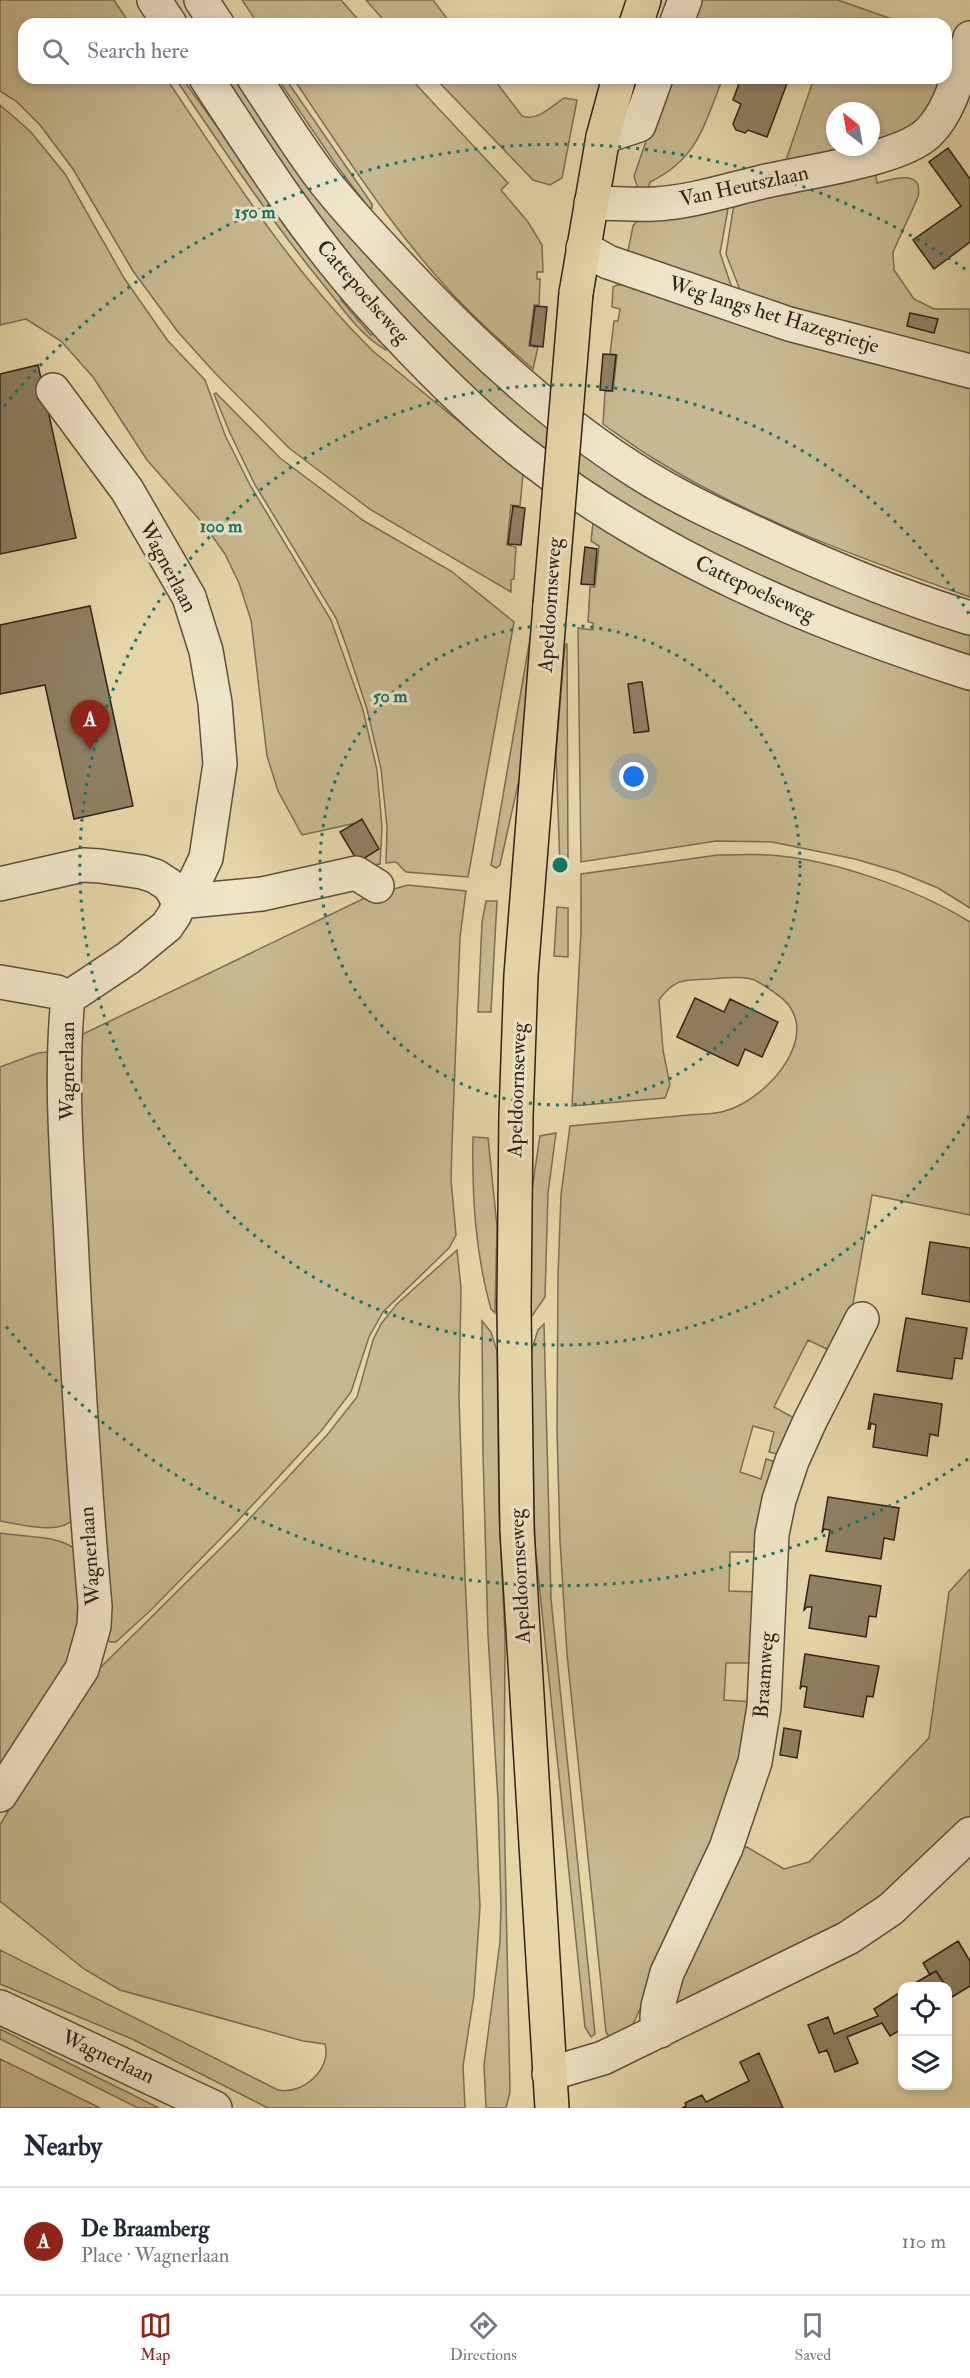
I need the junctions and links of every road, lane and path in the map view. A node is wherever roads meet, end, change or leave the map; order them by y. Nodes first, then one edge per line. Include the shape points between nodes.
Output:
1 (154, 0) edge
2 (201, 0) edge
3 (644, 0) edge
4 (685, 0) edge
5 (166, 18) edge
6 (213, 18) edge
7 (638, 18) edge
8 (678, 18) edge
9 (970, 38) edge
10 (210, 84) edge
11 (258, 84) edge
12 (617, 84) edge
13 (654, 84) edge
14 (603, 137) junction
15 (591, 203) junction
16 (583, 248) junction
17 (970, 370) edge
18 (53, 390) dead end
19 (569, 424) junction
20 (554, 475) junction
21 (970, 618) edge
22 (970, 673) edge
23 (0, 884) edge
24 (377, 886) dead end
25 (179, 902) junction
26 (0, 982) edge
27 (68, 998) junction
28 (862, 1319) dead end
29 (0, 1795) edge
30 (970, 1834) edge
31 (0, 2007) edge
32 (660, 2031) junction
33 (549, 2074) junction
34 (215, 2108) edge
35 (552, 2108) edge

1 - 5 street
2 - 6 street
3 - 7 main road
4 - 8 street
9 - 15 street, Van Heutszlaan via 943,112 915,143 893,152 700,196 656,204
10 - 20 street, Cattepoelseweg via 274,182 368,303 462,400
11 - 19 street, Cattepoelseweg via 358,223 450,319
12 - 14 main road, Apeldoornseweg
13 - 14 street via 639,125
14 - 15 main road, Apeldoornseweg
15 - 16 main road, Apeldoornseweg
16 - 17 street, Weg langs het Hazegrietje via 608,262 789,324
16 - 33 main road, Apeldoornseweg, bridge via 576,293 521,975 516,1115 517,1530
18 - 25 street, Wagnerlaan via 127,490 167,557 189,597 206,651 220,764 206,858
19 - 20 street
19 - 21 street, Cattepoelseweg via 634,470 717,515 861,579
20 - 22 street, Cattepoelseweg via 629,527 702,567 833,625
23 - 25 street via 83,865 100,866 154,876 169,885
24 - 25 street via 356,873 262,894
25 - 27 street, Wagnerlaan via 166,926 128,958
26 - 27 street via 57,992
27 - 29 street, Wagnerlaan via 63,1040 69,1205 94,1626 88,1655 74,1684
28 - 32 street, Braamweg via 810,1421 779,1500 772,1534 764,1707 755,1762 726,1848 667,1973 658,2006
30 - 32 street via 871,1924 805,1961
31 - 34 street, Wagnerlaan
32 - 33 street via 603,2058
33 - 35 main road, Apeldoornseweg

